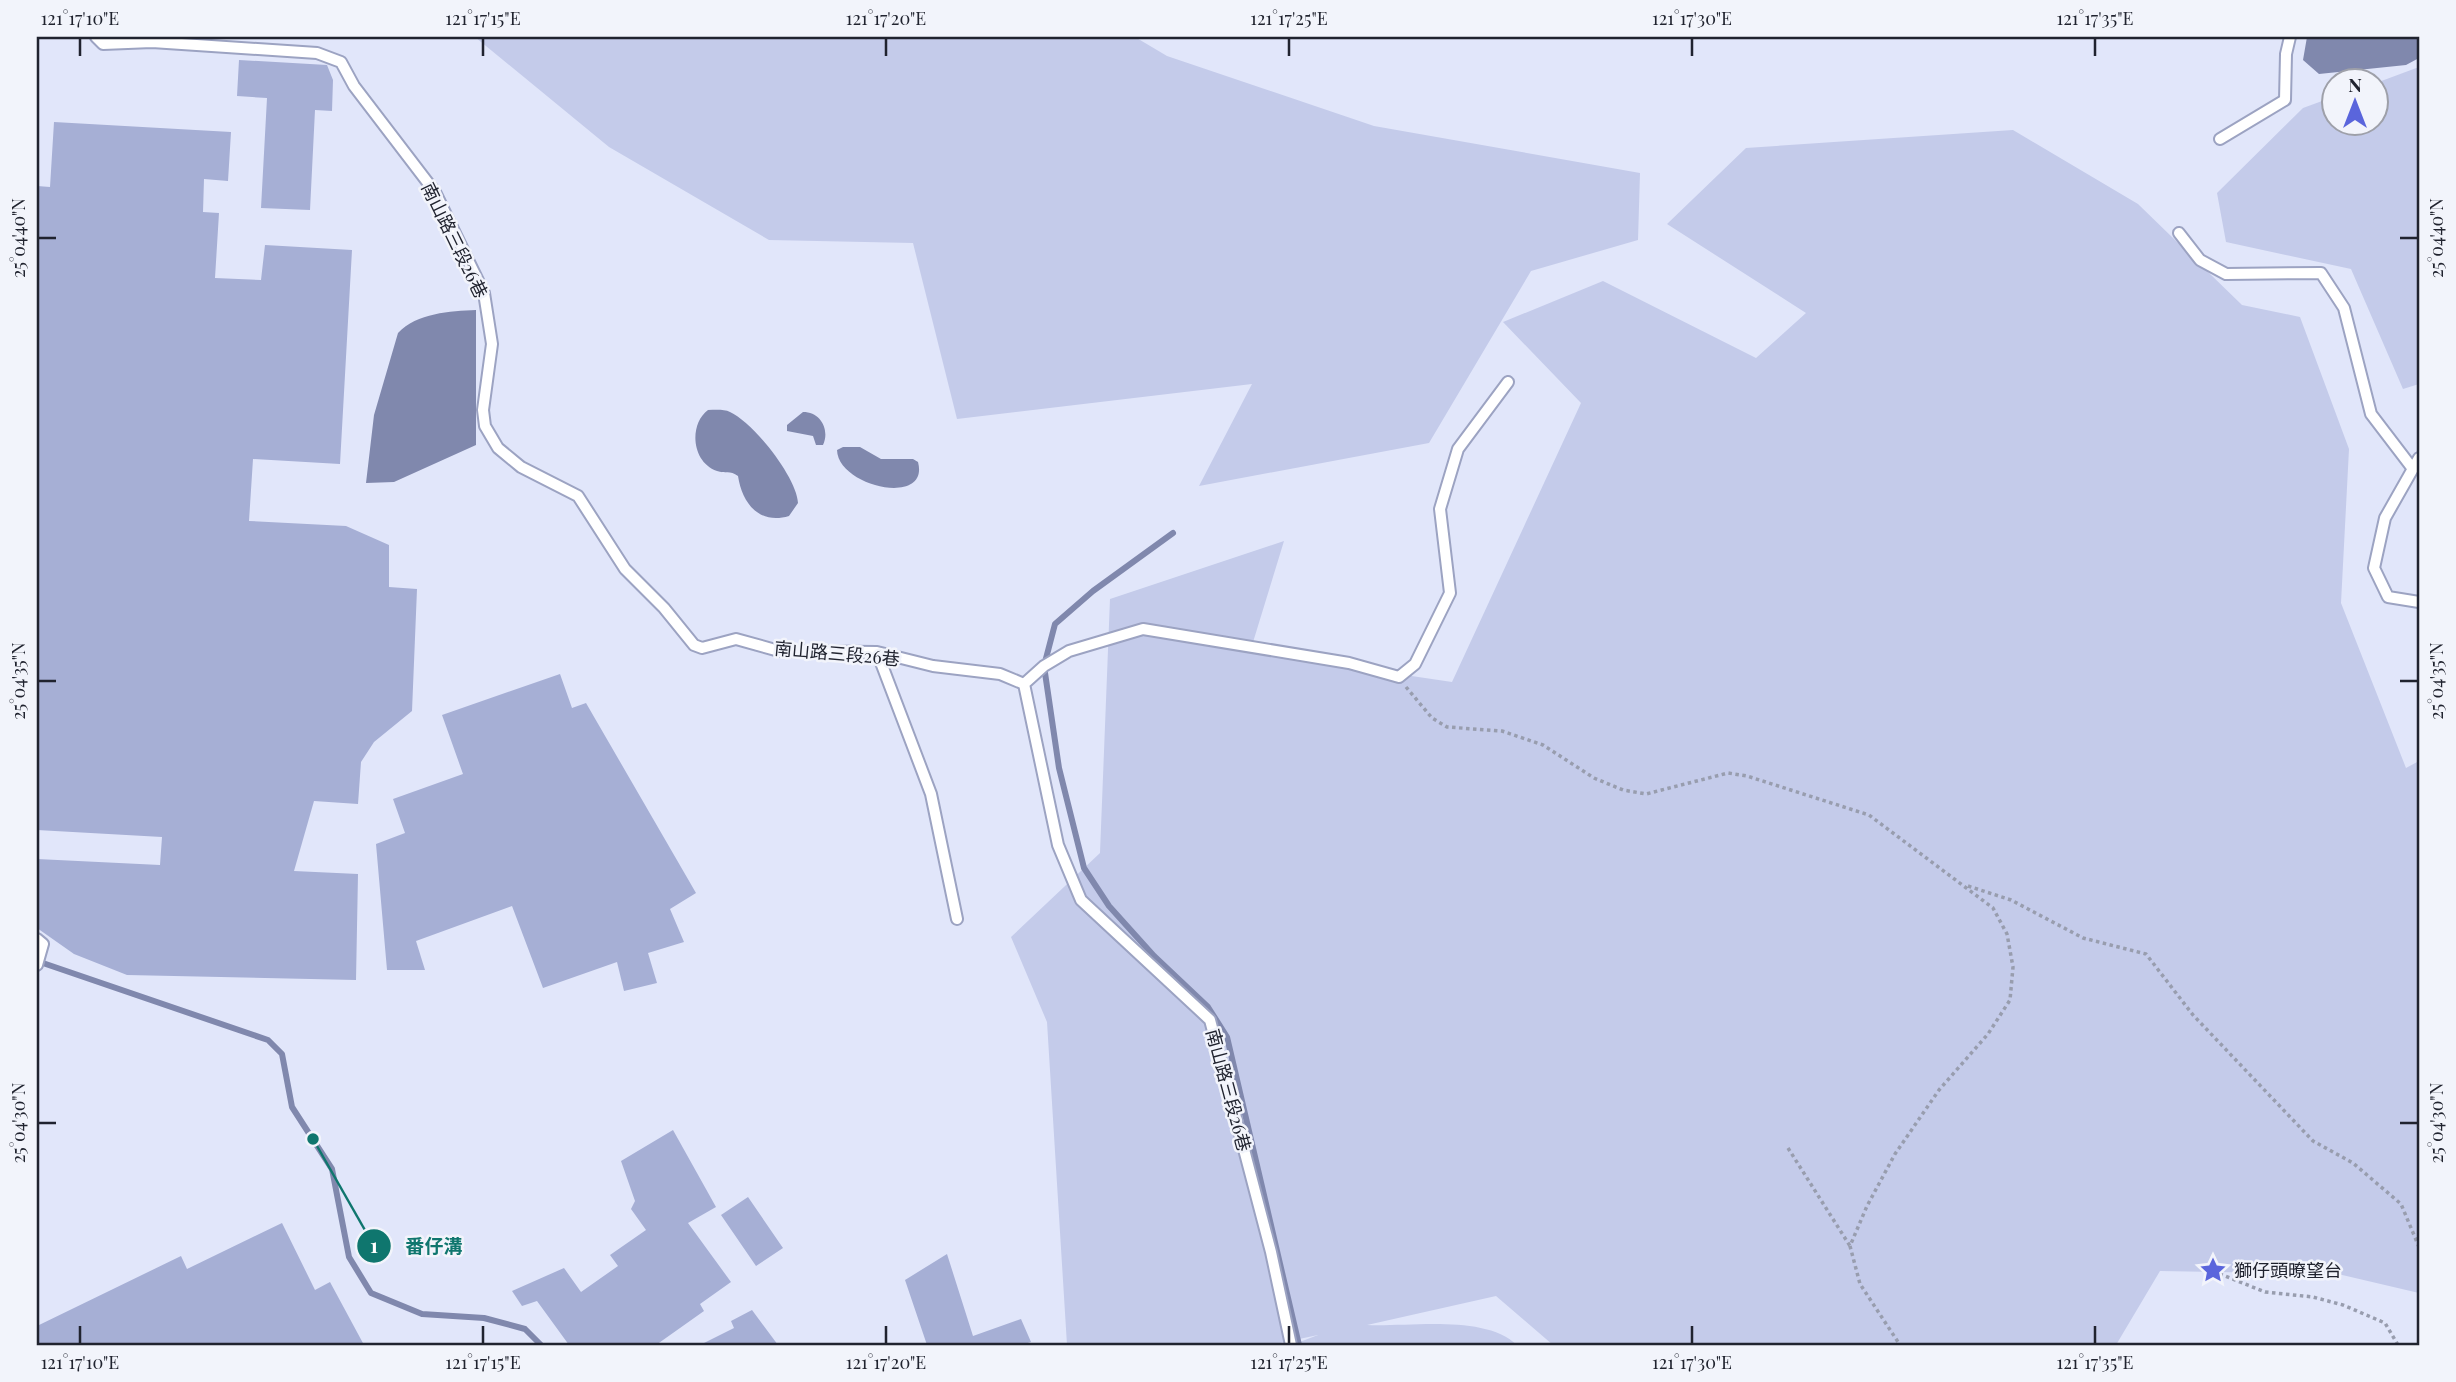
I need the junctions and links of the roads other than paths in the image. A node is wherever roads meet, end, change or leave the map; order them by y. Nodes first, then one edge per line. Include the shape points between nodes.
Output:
1 (96, 37) edge
2 (2290, 37) edge
3 (2220, 139) dead end
4 (2179, 233) dead end
5 (1508, 383) dead end
6 (2419, 458) edge
7 (2413, 469) junction
8 (2419, 602) edge
9 (877, 652) junction
10 (1024, 684) junction
11 (957, 919) dead end
12 (37, 939) edge
13 (37, 965) edge
14 (1292, 1345) edge

1 - 9 lane, 南山路三段26巷 via 103,44 152,42 317,53 341,62 354,86 435,192 484,293 492,344 483,410 485,426 498,448 522,467 578,496 625,569 694,645 702,648 736,639 779,651
2 - 3 lane via 2285,100
4 - 7 lane via 2200,260 2226,274 2321,273 2344,308 2371,414
5 - 10 lane via 1458,449 1440,509 1450,593 1415,664 1399,677 1349,663 1143,629 1069,651
6 - 7 lane
7 - 8 lane via 2385,519 2374,568 2388,597
9 - 10 lane, 南山路三段26巷 via 933,666 1000,674
9 - 11 lane via 931,794
10 - 14 lane, 南山路三段26巷 via 1058,845 1081,900 1210,1020
12 - 13 lane via 43,944

